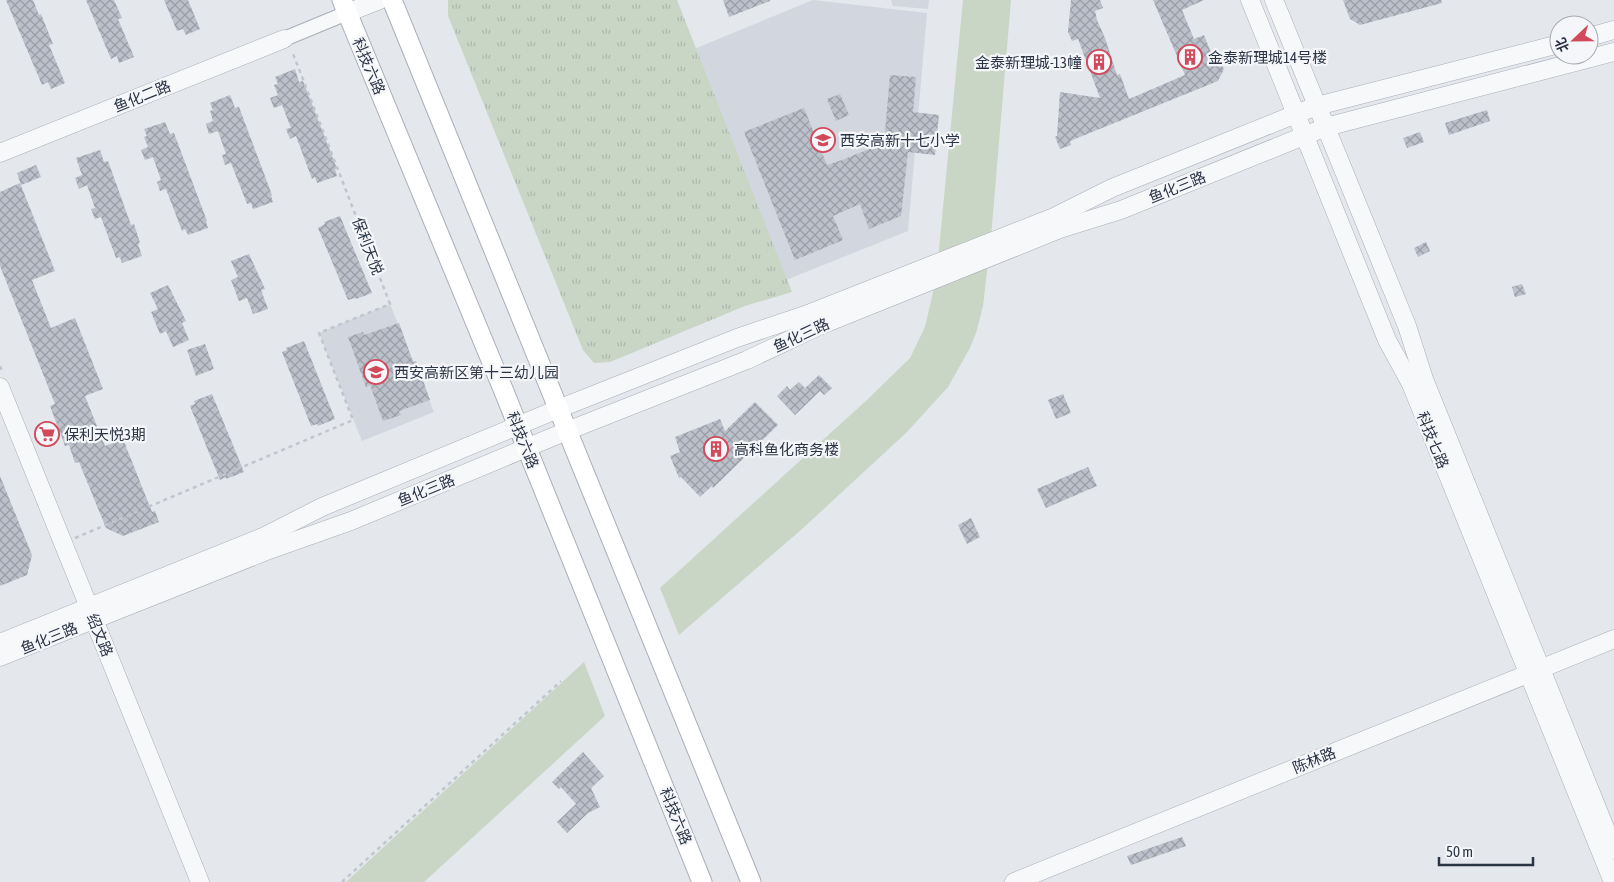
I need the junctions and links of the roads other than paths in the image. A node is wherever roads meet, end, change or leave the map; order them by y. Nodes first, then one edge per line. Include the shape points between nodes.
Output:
1 (380, 0) edge
2 (392, 0) edge
3 (1250, 0) edge
4 (1274, 0) edge
5 (344, 7) edge
6 (1614, 30) edge
7 (1599, 34) edge
8 (287, 43) joint
9 (1549, 47) edge
10 (1614, 52) edge
11 (1368, 93) junction
12 (1317, 106) junction
13 (1296, 114) junction
14 (1374, 114) junction
15 (1326, 127) junction
16 (1251, 132) junction
17 (1304, 135) junction
18 (0, 153) edge
19 (1260, 153) junction
20 (0, 387) edge
21 (558, 409) junction
22 (518, 427) junction
23 (567, 431) junction
24 (527, 449) junction
25 (92, 614) junction
26 (1614, 639) edge
27 (0, 643) edge
28 (0, 657) edge
29 (1534, 671) junction
30 (1614, 850) edge
31 (200, 882) edge
32 (702, 882) edge
33 (752, 882) edge
34 (1014, 882) edge
35 (1613, 882) edge

1 - 5 street
2 - 21 main road
3 - 13 street, 科技七路
4 - 12 street, 科技七路
5 - 8 street
5 - 22 main road, 科技六路
6 - 7 street
8 - 18 street, 鱼化二路
9 - 11 street, 鱼化三路
10 - 14 street, 鱼化三路
11 - 12 street, 鱼化三路
11 - 14 street
12 - 13 street, 鱼化三路
12 - 15 street, 科技七路
13 - 16 street, 鱼化三路
13 - 17 street, 科技七路
14 - 15 street, 鱼化三路
15 - 17 street, 鱼化三路
15 - 29 street, 科技七路 via 1407,326
16 - 19 street
16 - 21 street, 鱼化三路 via 1112,188 1054,217
17 - 19 street, 鱼化三路
17 - 29 street, 科技七路 via 1387,340 1411,384
19 - 23 street, 鱼化三路 via 1121,210 1051,232 820,326 747,360
20 - 25 street, 绍文路
21 - 22 street, 鱼化三路
21 - 23 main road
22 - 24 main road, 科技六路
22 - 25 street, 鱼化三路 via 322,507
23 - 24 street, 鱼化三路
23 - 33 main road
24 - 25 street, 鱼化三路 via 351,521
24 - 32 main road, 科技六路
25 - 27 street, 鱼化三路
25 - 28 street, 鱼化三路
25 - 31 street, 绍文路
26 - 29 street, 陈林路
29 - 30 street, 科技七路
29 - 34 street, 陈林路
29 - 35 street, 科技七路

